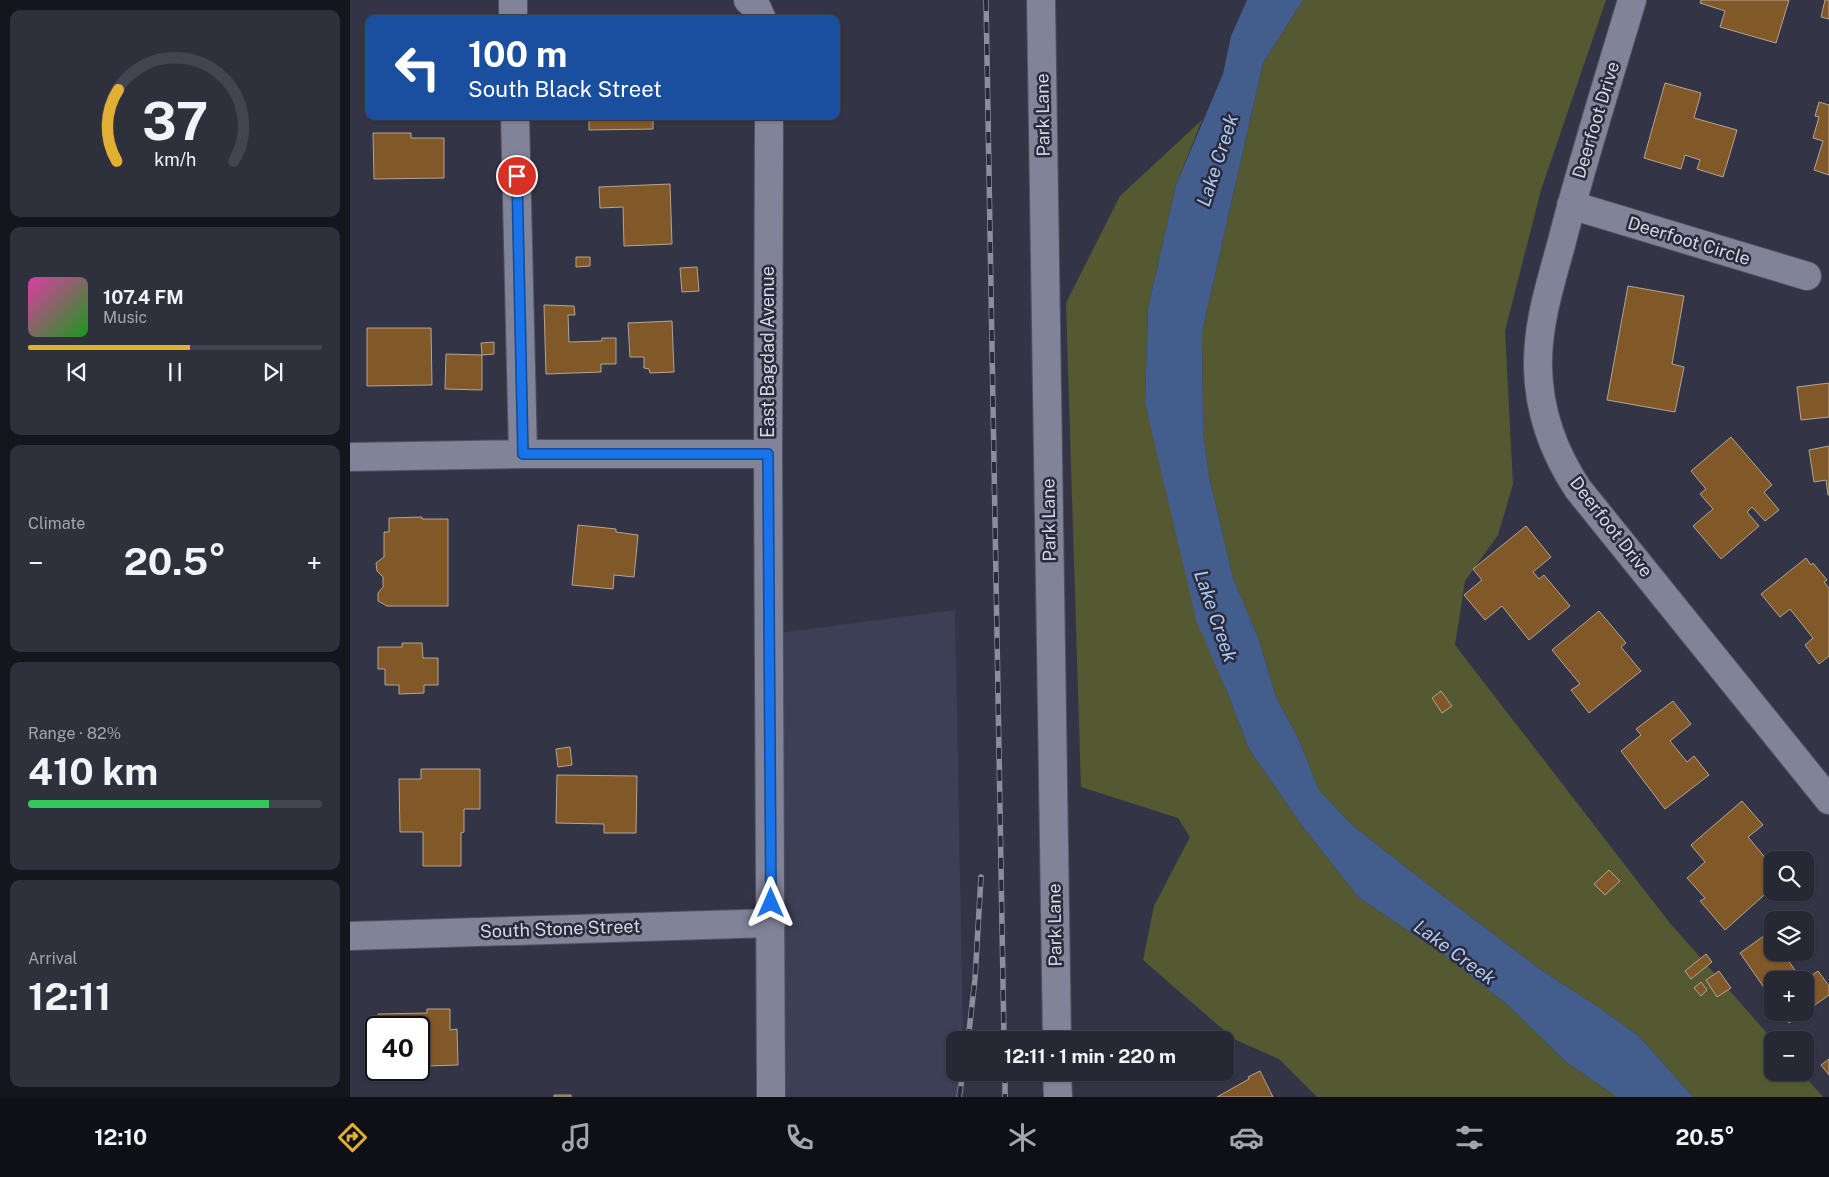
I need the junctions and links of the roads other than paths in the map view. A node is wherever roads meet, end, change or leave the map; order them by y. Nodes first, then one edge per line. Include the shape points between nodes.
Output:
1 (513, 0) edge
2 (748, 0) edge
3 (1041, 0) edge
4 (1632, 0) edge
5 (513, 15) edge
6 (760, 15) edge
7 (515, 120) edge
8 (769, 120) edge
9 (1571, 205) junction
10 (1807, 276) dead end
11 (523, 454) junction
12 (768, 454) junction
13 (350, 457) edge
14 (1829, 800) edge
15 (771, 922) junction
16 (350, 936) edge
17 (1057, 1031) edge
18 (1058, 1081) edge
19 (771, 1097) edge
20 (1058, 1097) edge

1 - 5 street
2 - 6 street
3 - 17 street, Park Lane
4 - 9 street, Deerfoot Drive
7 - 11 street
8 - 12 street, East Bagdad Avenue
9 - 10 street, Deerfoot Circle
9 - 14 street, Deerfoot Drive via 1540,323 1538,368 1550,436 1578,489
11 - 12 street
11 - 13 street
12 - 15 street, East Bagdad Avenue
15 - 16 street, South Stone Street
15 - 19 street, East Bagdad Avenue
18 - 20 street

